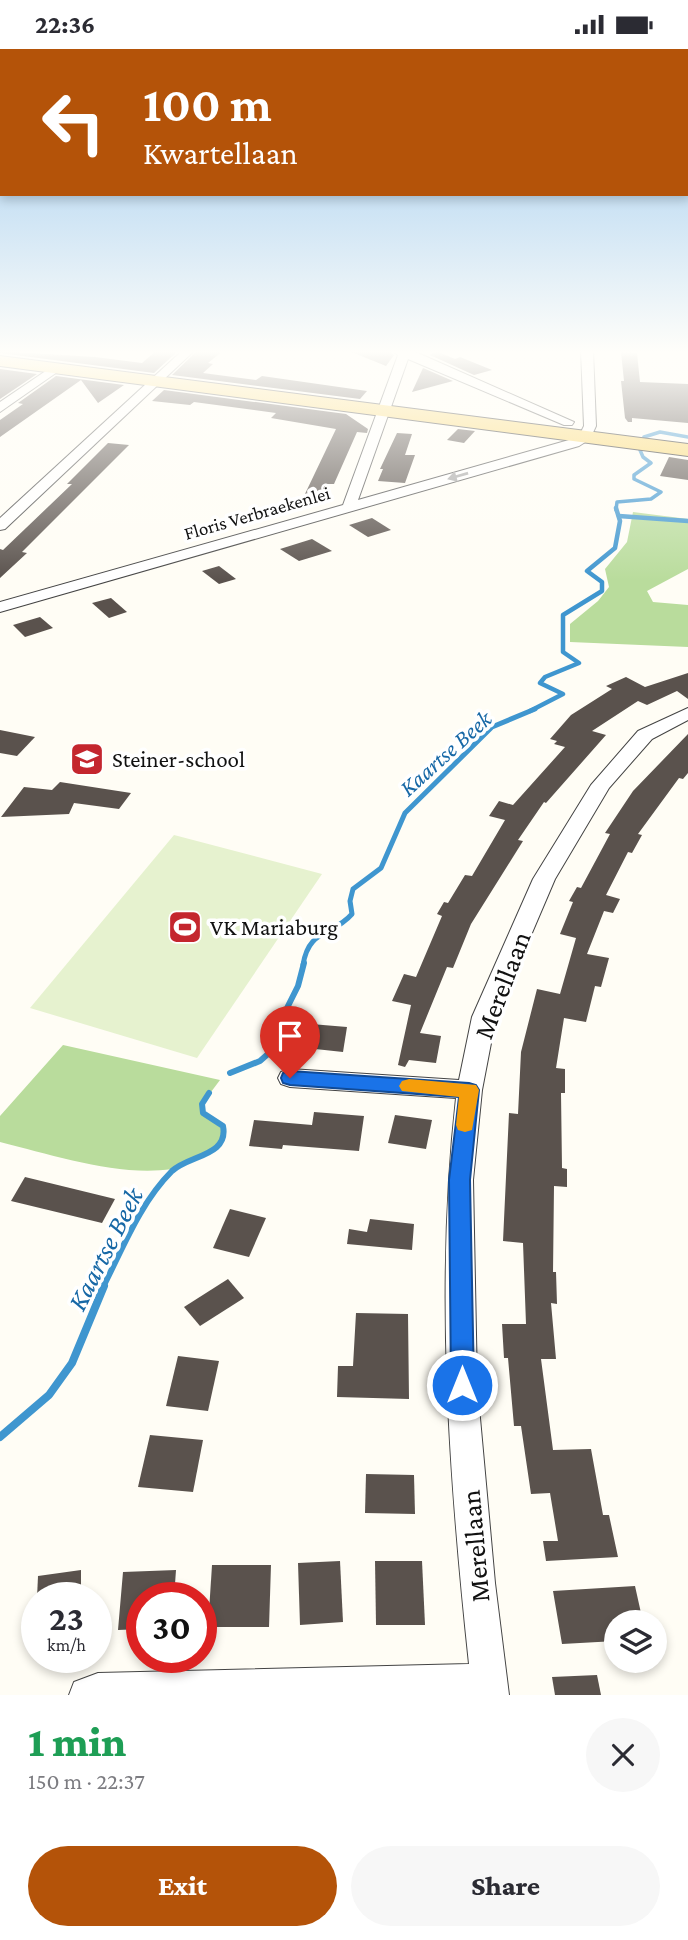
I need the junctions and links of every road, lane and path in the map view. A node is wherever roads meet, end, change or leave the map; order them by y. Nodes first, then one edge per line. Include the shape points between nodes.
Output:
1 (106, 427) edge
2 (378, 427) edge
3 (514, 427) edge
4 (590, 427) edge
5 (585, 436) junction
6 (688, 450) edge
7 (349, 507) junction
8 (0, 526) edge
9 (0, 607) edge
10 (688, 713) edge
11 (290, 1078) dead end
12 (469, 1090) junction
13 (490, 1688) edge
14 (87, 1695) edge

1 - 8 street
2 - 7 street
3 - 5 main road
4 - 5 street
5 - 6 main road
5 -> 7 street, Floris Verbraekenlei via 574,443
7 - 9 street, Floris Verbraekenlei
10 - 12 street, Merellaan via 645,735 601,785 544,879 484,1017
11 - 12 street
12 - 13 street, Merellaan via 460,1180 462,1385
13 - 14 street via 98,1691

